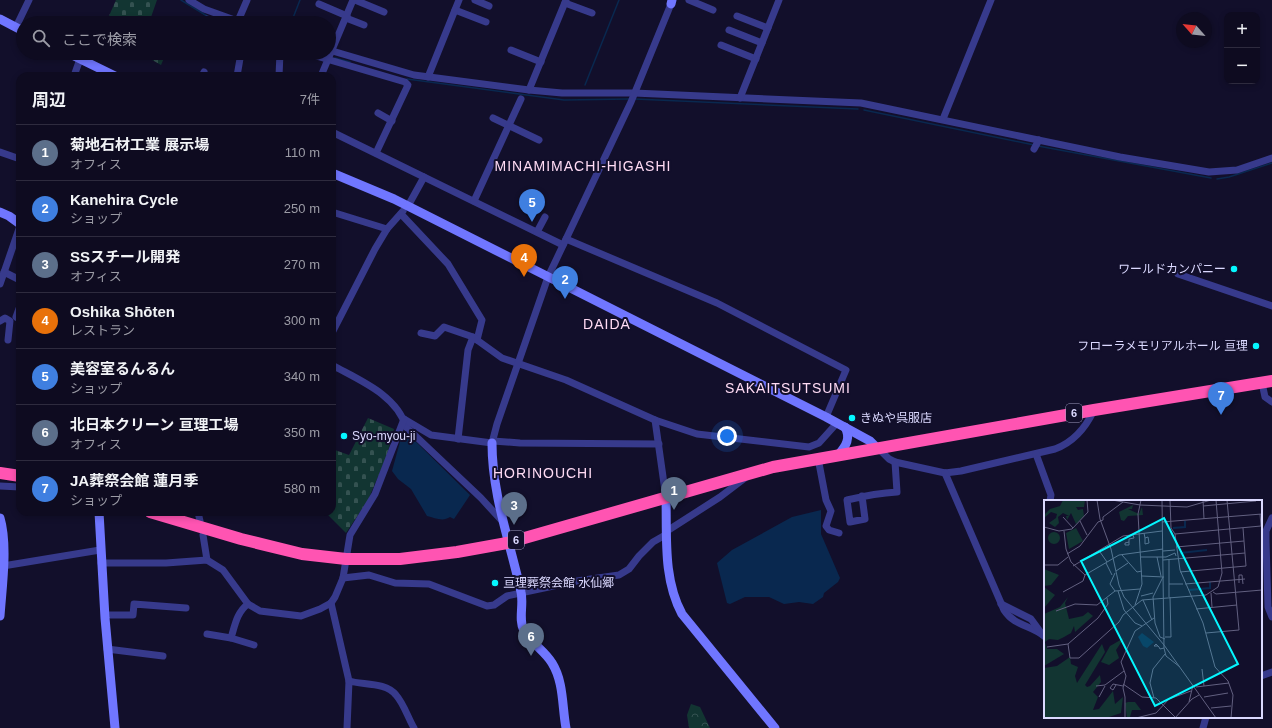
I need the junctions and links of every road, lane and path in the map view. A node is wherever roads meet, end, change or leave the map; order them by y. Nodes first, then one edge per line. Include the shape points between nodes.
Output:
1 (29, 0) edge
2 (189, 0) edge
3 (248, 0) edge
4 (354, 0) edge
5 (459, 0) edge
6 (475, 0) edge
7 (689, 0) edge
8 (779, 0) edge
9 (991, 0) edge
10 (565, 1) edge
11 (671, 2) edge
12 (319, 4) dead end
13 (489, 6) dead end
14 (455, 10) junction
15 (713, 10) dead end
16 (384, 12) dead end
17 (592, 13) dead end
18 (23, 16) edge
19 (224, 16) edge
20 (243, 16) edge
21 (737, 16) dead end
22 (346, 17) junction
23 (0, 19) edge
24 (486, 22) dead end
25 (364, 25) dead end
26 (16, 27) edge
27 (768, 28) junction
28 (729, 30) dead end
29 (336, 40) edge
30 (762, 43) junction
31 (721, 45) dead end
32 (511, 50) dead end
33 (336, 53) edge
34 (756, 59) junction
35 (80, 60) edge
36 (82, 60) edge
37 (240, 60) edge
38 (280, 60) edge
39 (329, 60) edge
40 (332, 60) edge
41 (540, 62) junction
42 (75, 72) edge
43 (107, 72) edge
44 (239, 72) edge
45 (279, 72) edge
46 (323, 72) edge
47 (428, 77) junction
48 (529, 90) junction
49 (634, 93) junction
50 (740, 98) junction
51 (520, 99) dead end
52 (378, 114) dead end
53 (493, 118) dead end
54 (942, 119) junction
55 (392, 120) junction
56 (508, 126) junction
57 (336, 134) edge
58 (539, 140) dead end
59 (1038, 140) junction
60 (1034, 148) dead end
61 (0, 152) edge
62 (376, 153) junction
63 (16, 157) edge
64 (1272, 158) edge
65 (336, 175) edge
66 (424, 177) junction
67 (474, 201) junction
68 (407, 206) junction
69 (0, 212) edge
70 (336, 213) edge
71 (401, 214) junction
72 (545, 217) dead end
73 (16, 222) edge
74 (387, 229) junction
75 (537, 232) junction
76 (16, 237) edge
77 (565, 242) junction
78 (4, 272) junction
79 (1178, 274) dead end
80 (548, 277) junction
81 (16, 278) edge
82 (0, 284) edge
83 (1272, 306) edge
84 (0, 321) edge
85 (336, 326) edge
86 (421, 333) dead end
87 (475, 339) junction
88 (8, 340) dead end
89 (519, 364) junction
90 (336, 367) edge
91 (1267, 382) edge
92 (1272, 402) edge
93 (1094, 410) junction
94 (826, 417) junction
95 (404, 419) junction
96 (655, 420) junction
97 (841, 425) junction
98 (458, 439) junction
99 (492, 442) junction
100 (659, 444) junction
101 (876, 447) junction
102 (839, 454) junction
103 (1036, 454) junction
104 (818, 458) junction
105 (895, 462) junction
106 (0, 473) edge
107 (751, 473) junction
108 (945, 473) junction
109 (16, 475) edge
110 (0, 486) edge
111 (16, 487) edge
112 (862, 496) dead end
113 (666, 498) junction
114 (1050, 500) edge
115 (99, 516) edge
116 (163, 516) edge
117 (199, 516) edge
118 (0, 518) edge
119 (1272, 518) edge
120 (200, 521) dead end
121 (503, 522) junction
122 (667, 533) junction
123 (839, 533) dead end
124 (203, 535) dead end
125 (507, 543) junction
126 (100, 550) junction
127 (346, 559) junction
128 (207, 560) junction
129 (101, 563) junction
130 (3, 566) junction
131 (343, 578) junction
132 (521, 594) junction
133 (331, 603) junction
134 (248, 604) junction
135 (186, 608) dead end
136 (105, 615) junction
137 (0, 616) edge
138 (1272, 617) edge
139 (207, 634) dead end
140 (1043, 635) edge
141 (231, 638) junction
142 (254, 645) dead end
143 (107, 649) junction
144 (163, 656) dead end
145 (1272, 672) edge
146 (1262, 676) edge
147 (349, 681) junction
148 (1206, 718) edge
149 (770, 726) edge
150 (114, 728) edge
151 (346, 728) edge
152 (414, 728) edge
153 (566, 728) edge
154 (1203, 728) edge

1 - 18 street
2 - 19 street
3 - 20 street
4 - 16 street
4 - 22 street
5 - 14 street
6 - 13 street
7 - 15 street
8 - 27 street
9 - 54 street
10 - 17 street
10 - 41 street
11 - 49 street
12 - 22 street
14 - 24 street
14 - 47 street
21 - 27 street
22 - 25 street
22 - 29 street
23 - 26 street
27 - 30 street
28 - 30 street
30 - 34 street
31 - 34 street
32 - 41 street
33 - 47 street via 397,71
34 - 50 street
35 - 42 street
36 - 43 street
37 - 44 street
38 - 45 street
39 - 46 street
40 - 55 street via 408,85
41 - 48 street
47 - 48 street
48 - 49 street via 562,94
49 - 50 street
49 - 77 street
50 - 54 street via 861,103
51 - 56 street
52 - 55 street
53 - 56 street
54 - 59 street
55 - 62 street
56 - 58 street
56 - 67 street
57 - 62 street
59 - 60 street
59 - 64 street via 1209,172 1237,170
61 - 63 street
62 - 66 street
65 - 68 street
66 - 67 street
66 - 68 street
67 - 75 street
68 - 71 street
68 - 80 street
69 - 73 street
70 - 74 street
71 - 74 street
71 - 87 street via 448,264 482,320
72 - 75 street
74 - 85 street
75 - 77 street
76 - 78 street
77 - 80 street
77 - 94 street via 717,303 846,370
78 - 81 street
78 - 82 street
79 - 83 street
80 - 89 street
80 - 94 street
84 - 88 street via 5,318 10,321
86 - 87 street via 435,336 444,328
87 - 89 street via 502,358
87 - 98 street via 468,350 465,364
89 - 96 street via 566,380
89 - 99 street
90 - 95 street via 386,398
91 - 92 street via 1265,397
91 - 93 highway, 6
93 - 101 highway, 6
93 - 103 street via 1084,427 1066,445
94 - 97 street
95 - 98 street via 431,435
95 - 121 street via 406,427
95 - 127 street via 375,494 350,535
96 - 97 street via 697,434 809,447 819,443
96 - 100 street
97 - 101 street
97 - 102 street via 848,438 846,446
98 - 99 street
99 - 100 street
99 - 121 street via 492,468
100 - 113 street
101 - 102 highway, 6
101 - 105 street
102 - 104 highway, 6
103 - 108 street
103 - 114 street via 1051,495
104 - 107 highway, 6
104 - 123 street via 830,511 826,526 829,530
105 - 108 street
105 - 112 street via 897,492
106 - 109 highway
107 - 113 highway, 6
107 - 122 street
108 - 140 street via 1008,616 1018,624
110 - 111 street
113 - 122 street
113 - 125 highway, 6
115 - 126 street
116 - 127 highway, 6 via 302,554
117 - 120 street
118 - 130 street
119 - 138 street via 1267,527 1266,541 1268,607
121 - 125 street
122 - 132 street via 653,542 630,569 619,575 577,581
122 - 149 street via 669,577 676,603
124 - 128 street
125 - 127 highway, 6 via 400,559
125 - 132 street
126 - 129 street
126 - 130 street
127 - 131 street
128 - 129 street
128 - 134 street via 223,570
129 - 136 street
130 - 137 street
131 - 132 street via 369,575 395,583 429,584 487,606 494,605 507,596
131 - 133 street
132 - 153 street via 524,631 552,663 560,683
133 - 134 street via 301,616 260,611
133 - 147 street
134 - 141 street via 242,608
135 - 136 street via 134,604 133,615
136 - 143 street
139 - 141 street
141 - 142 street
143 - 144 street
143 - 150 street
145 - 146 street
147 - 151 street
147 - 152 street via 392,690
148 - 154 street

